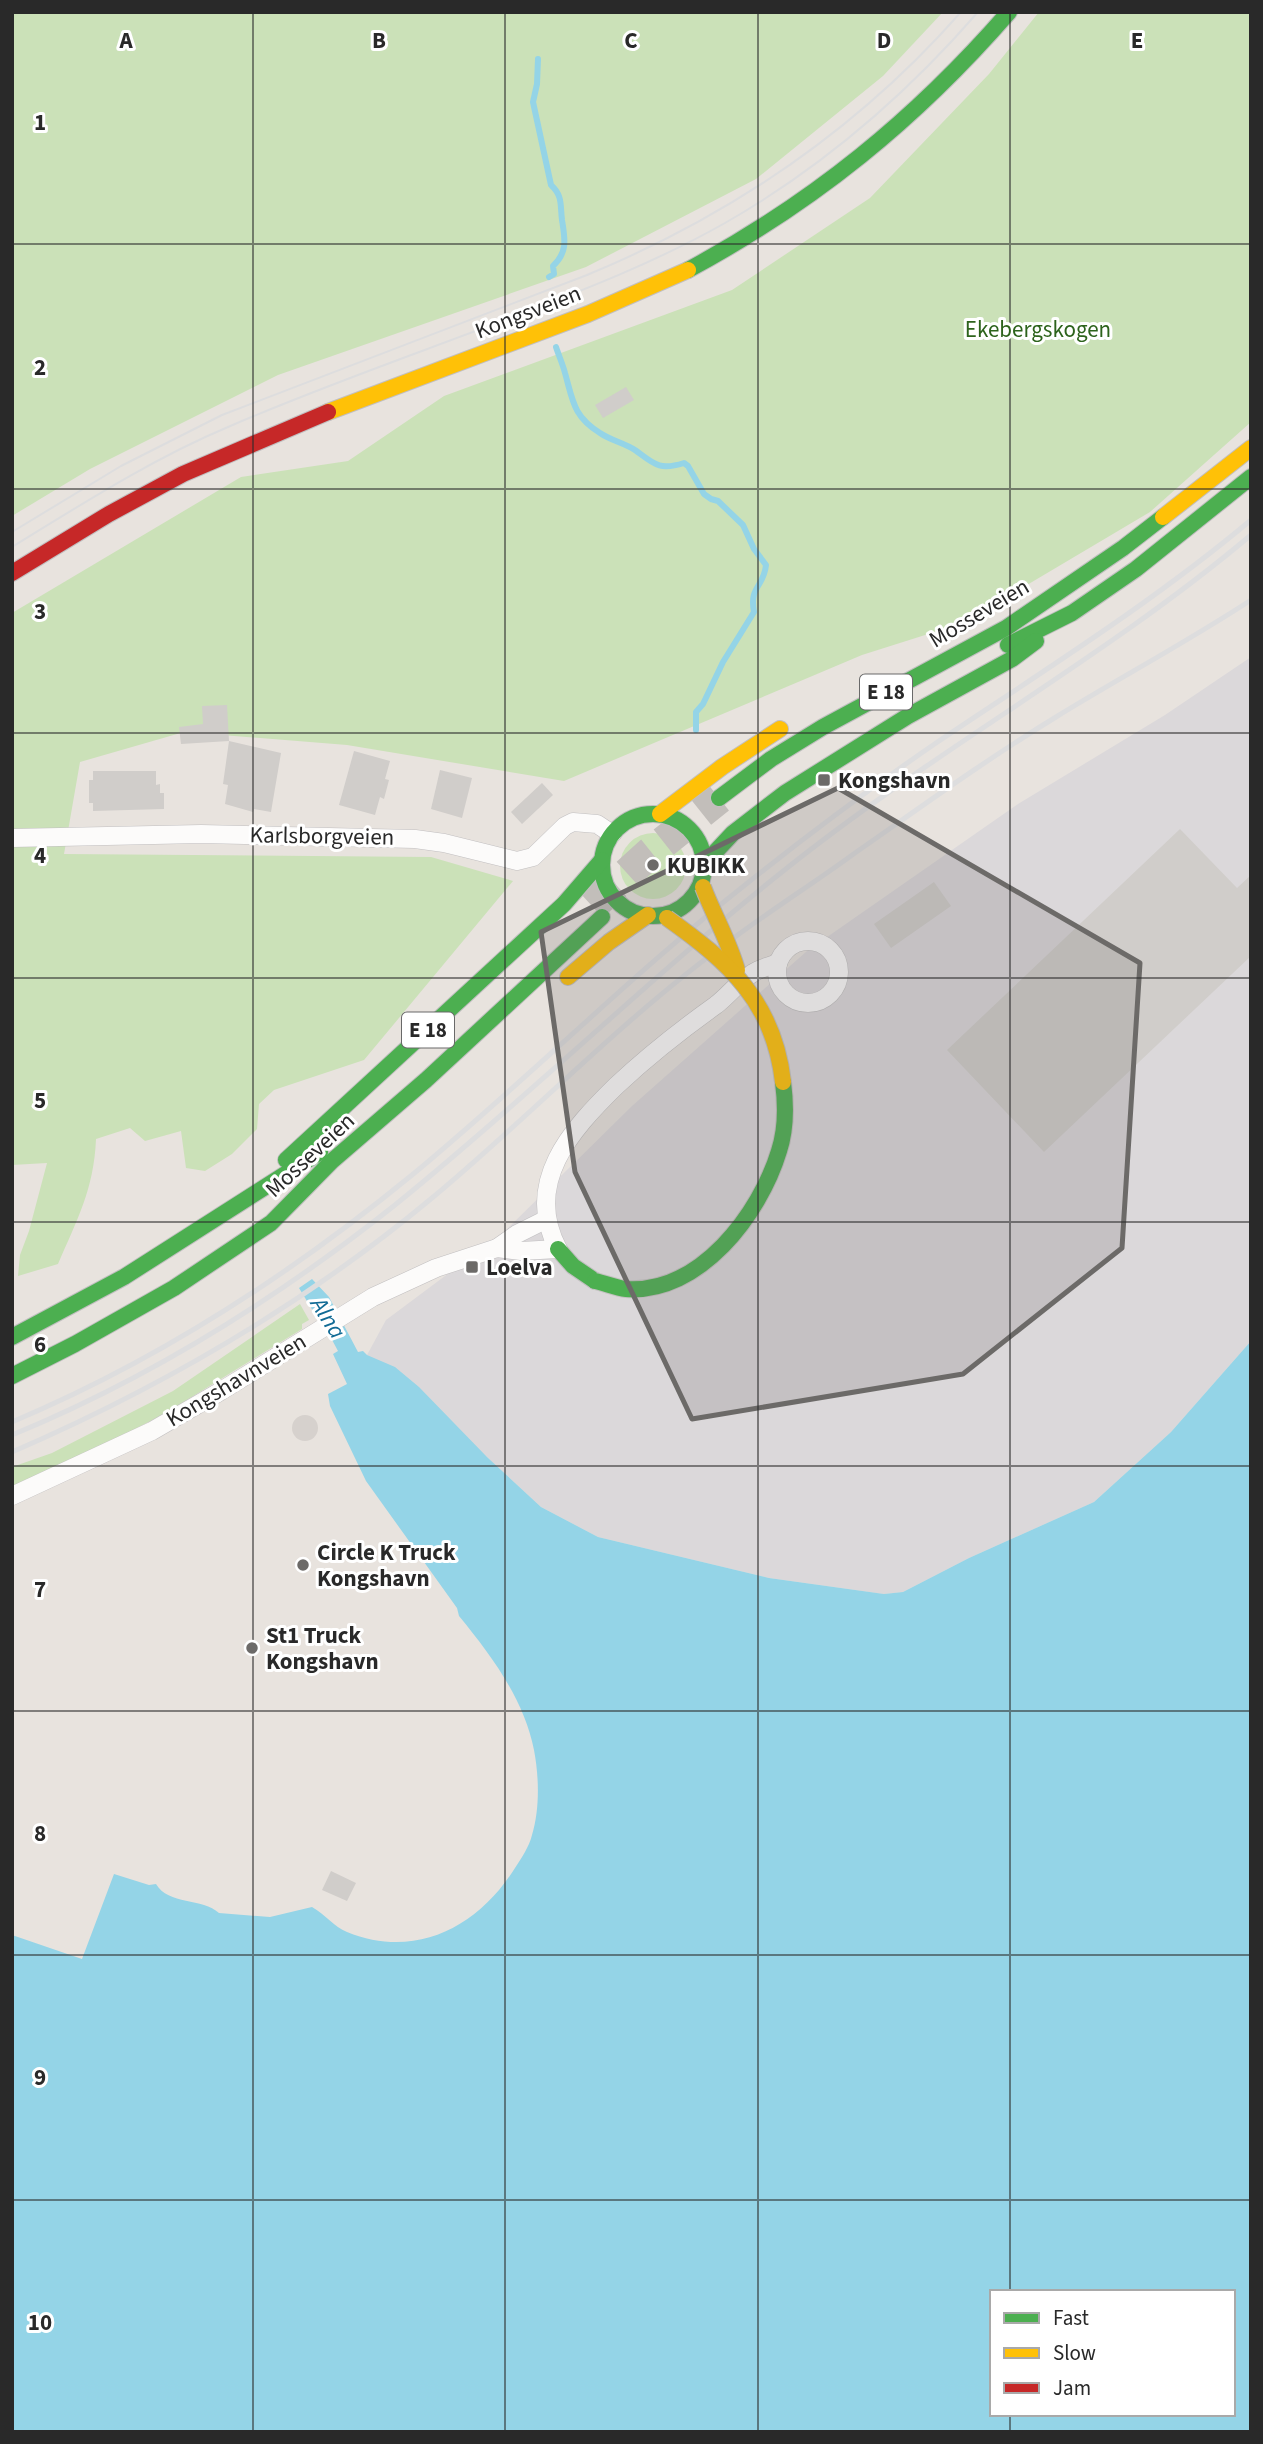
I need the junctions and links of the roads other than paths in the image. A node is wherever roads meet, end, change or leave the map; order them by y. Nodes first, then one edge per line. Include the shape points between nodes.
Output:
1 (1009, 12) edge
2 (1251, 448) edge
3 (1251, 477) edge
4 (12, 573) edge
5 (1057, 591) junction
6 (1072, 613) junction
7 (976, 626) dead end
8 (798, 720) dead end
9 (660, 814) junction
10 (612, 834) junction
11 (12, 838) edge
12 (602, 860) junction
13 (704, 864) junction
14 (702, 885) junction
15 (659, 916) junction
16 (778, 964) junction
17 (739, 975) junction
18 (561, 984) dead end
19 (783, 990) junction
20 (717, 1004) junction
21 (325, 1189) dead end
22 (250, 1195) junction
23 (547, 1219) junction
24 (271, 1223) junction
25 (497, 1248) junction
26 (558, 1249) junction
27 (12, 1337) edge
28 (12, 1376) edge
29 (12, 1496) edge

1 - 4 main road, Kongsveien via 951,77 864,155 797,205 711,258 625,299 212,460 128,503
2 - 5 main road, Mosseveien / E 18 via 1123,548
3 - 6 main road, Mosseveien / E 18 via 1136,569
5 - 6 main road, Mosseveien / E 18 via 1006,628 806,737 724,804 860,722
5 - 7 main road, E 18
6 - 13 main road, E 18 via 1012,659 908,716 785,793 733,833
8 - 9 main road via 722,767
9 - 10 main road via 629,820
9 - 13 main road via 691,830 701,846
10 - 11 street, Karlsborgveien via 597,824 573,822 533,857 517,861 415,839 201,834
10 - 12 main road, E 18
12 - 15 main road via 614,897 635,913
12 - 22 main road, E 18 via 564,904
13 - 14 main road
14 - 15 main road via 686,904
14 - 17 main road, bridge
15 - 17 main road, bridge
15 - 18 main road via 609,942
16 - 19 street
16 - 19 street via 788,948 812,941 828,948 838,964 837,982 815,1002 804,1002
16 - 20 street via 752,973
17 - 26 main road, bridge via 773,1036 785,1105 780,1149 755,1208 713,1255 689,1272 645,1289 625,1290 595,1282
19 - 20 street
20 - 23 street via 656,1050 576,1129 552,1171
21 - 24 main road, E 18
22 - 24 main road, Mosseveien / E 18 via 305,1163 349,1128 597,912
22 - 27 main road, Mosseveien / E 18 via 146,1264
23 - 25 street, Kongshavnveien
23 - 26 street
24 - 28 main road, Mosseveien / E 18 via 174,1288
25 - 26 street, Kongshavnveien
25 - 29 street, Kongshavnveien via 415,1277 359,1305 152,1431

